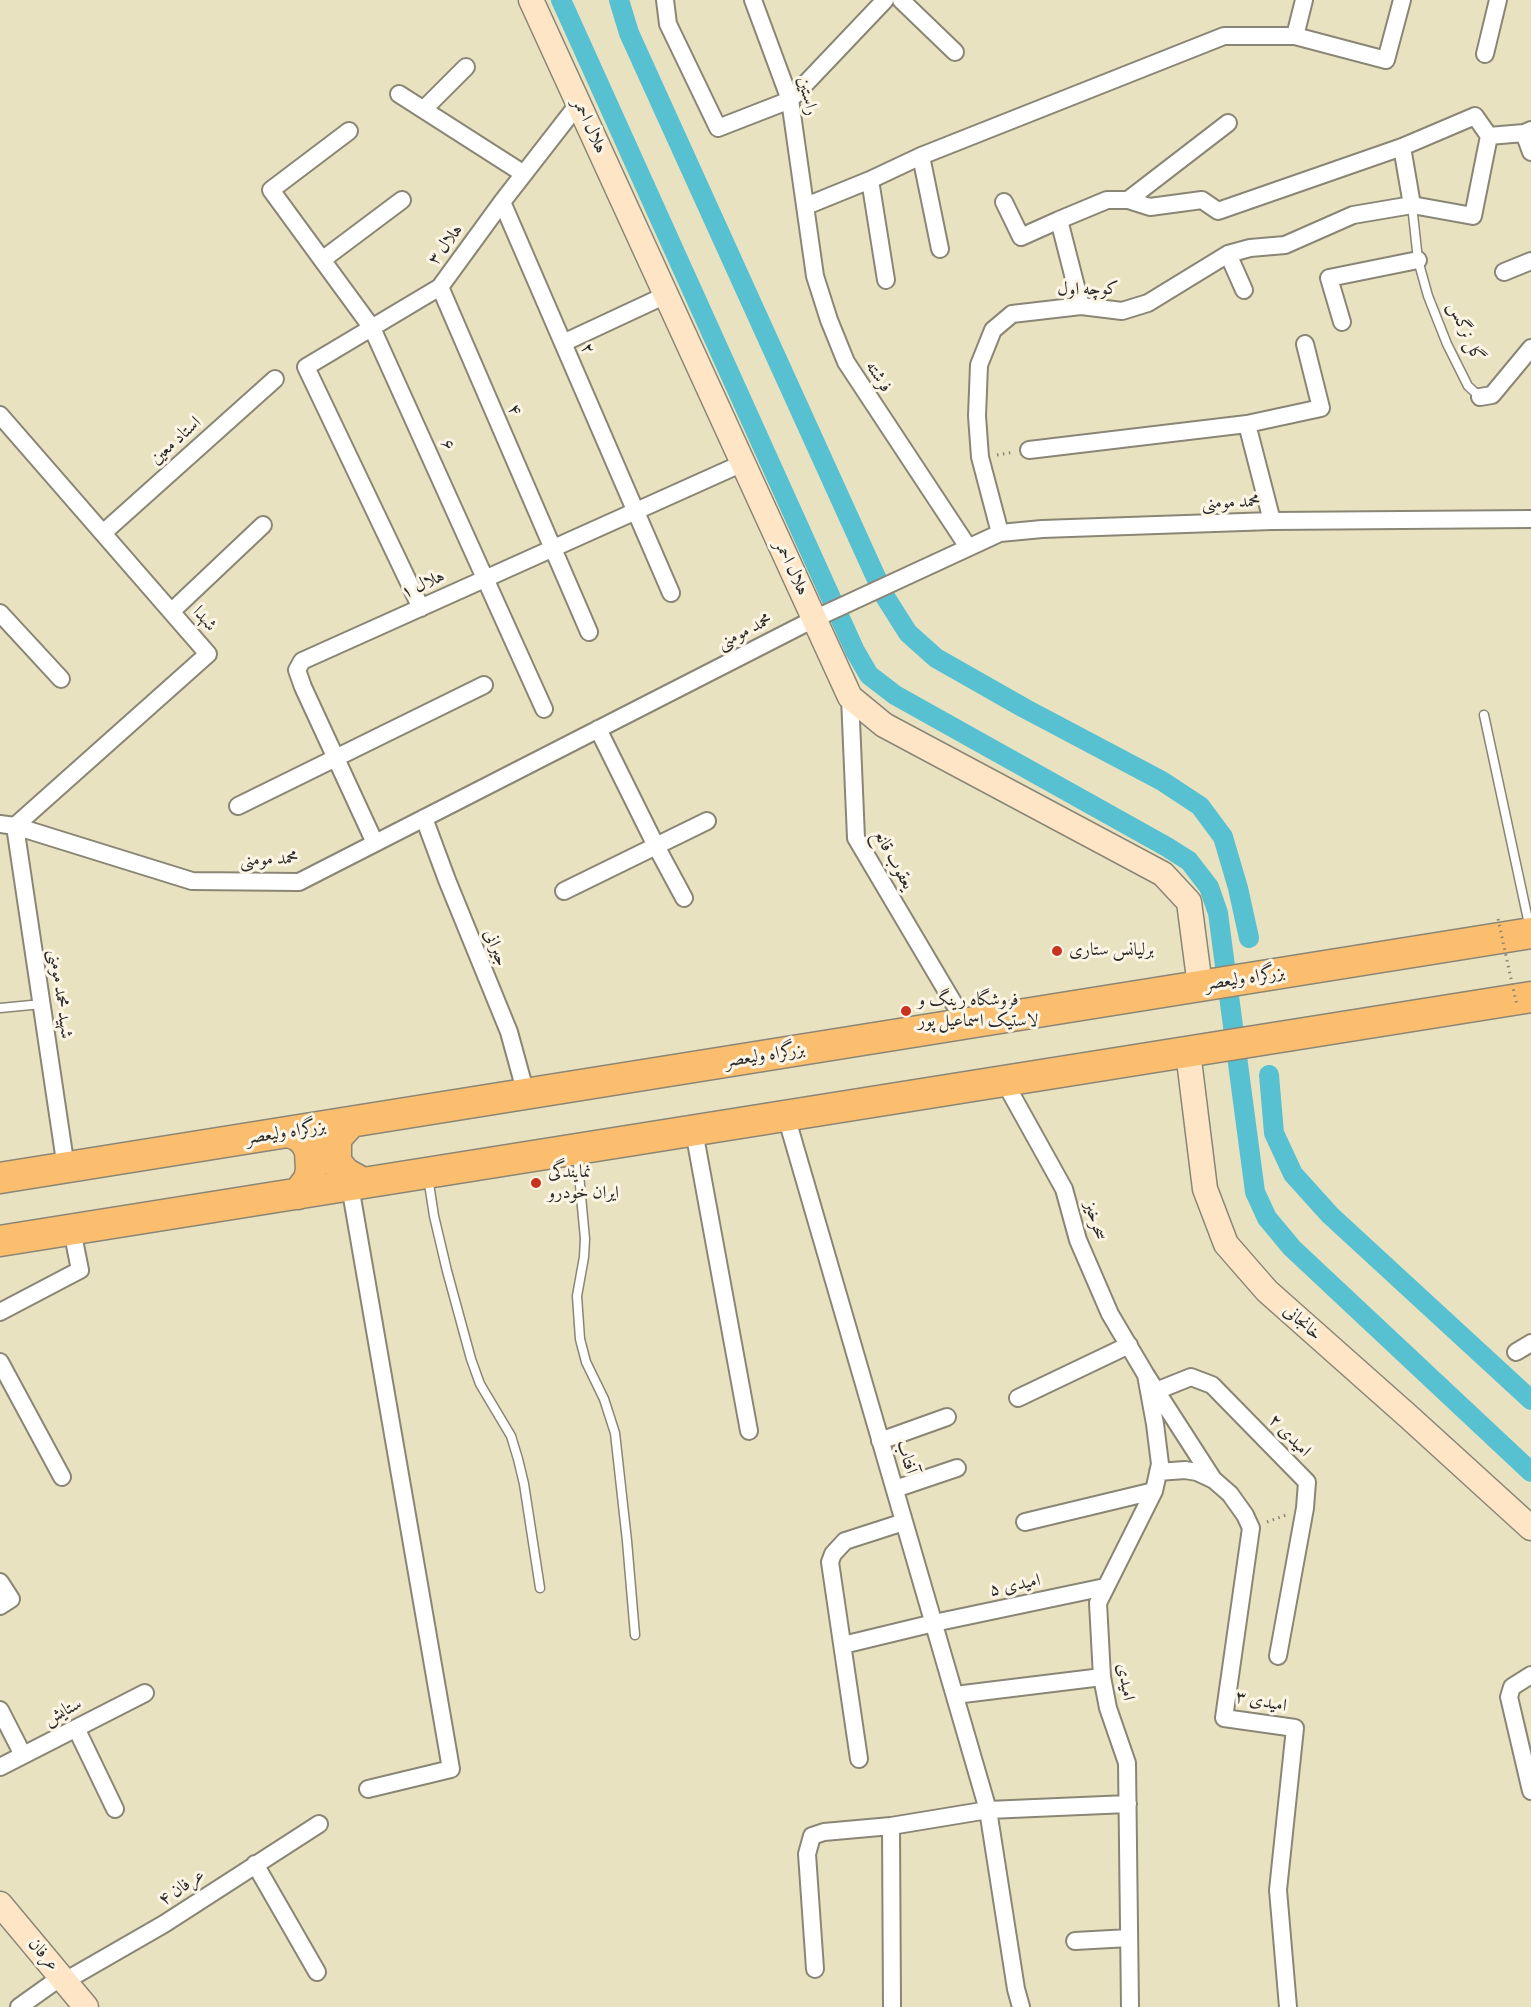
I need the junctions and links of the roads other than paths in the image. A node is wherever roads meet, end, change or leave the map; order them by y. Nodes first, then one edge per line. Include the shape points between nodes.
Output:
1 (531, 0) edge
2 (665, 0) edge
3 (753, 0) edge
4 (885, 0) edge
5 (901, 0) edge
6 (1304, 0) edge
7 (1402, 0) edge
8 (1498, 0) edge
9 (1294, 36) junction
10 (955, 52) dead end
11 (1485, 54) dead end
12 (466, 67) dead end
13 (399, 93) dead end
14 (790, 100) junction
15 (579, 103) junction
16 (424, 109) junction
17 (1228, 123) dead end
18 (349, 131) dead end
19 (1528, 131) edge
20 (1490, 136) junction
21 (1402, 147) junction
22 (1531, 152) edge
23 (921, 156) junction
24 (524, 174) junction
25 (870, 180) junction
26 (402, 200) dead end
27 (1128, 200) junction
28 (502, 202) junction
29 (1004, 202) dead end
30 (1412, 205) junction
31 (806, 206) junction
32 (1059, 220) junction
33 (940, 249) dead end
34 (1228, 254) junction
35 (322, 260) junction
36 (1418, 260) junction
37 (1531, 261) edge
38 (1504, 272) dead end
39 (886, 280) dead end
40 (440, 286) junction
41 (1244, 290) dead end
42 (666, 295) junction
43 (1081, 306) junction
44 (1342, 322) dead end
45 (372, 328) junction
46 (563, 343) junction
47 (1305, 344) dead end
48 (1531, 348) edge
49 (275, 379) dead end
50 (1480, 397) joint
51 (0, 415) edge
52 (1247, 424) junction
53 (1029, 450) road end
54 (743, 463) junction
55 (636, 511) junction
56 (1531, 519) edge
57 (1272, 521) junction
58 (263, 525) dead end
59 (103, 533) junction
60 (1000, 533) junction
61 (968, 548) junction
62 (553, 549) junction
63 (486, 579) junction
64 (671, 592) dead end
65 (421, 608) junction
66 (172, 611) junction
67 (0, 613) edge
68 (820, 616) junction
69 (589, 632) dead end
70 (61, 679) dead end
71 (484, 685) dead end
72 (850, 697) junction
73 (544, 709) dead end
74 (1484, 715) dead end
75 (598, 729) junction
76 (335, 758) junction
77 (238, 806) dead end
78 (0, 810) edge
79 (424, 818) junction
80 (707, 821) dead end
81 (8, 825) edge
82 (375, 843) junction
83 (656, 846) junction
84 (564, 891) dead end
85 (684, 898) dead end
86 (1531, 932) edge
87 (1200, 986) junction
88 (1524, 1001) edge
89 (42, 1004) junction
90 (0, 1008) edge
91 (966, 1023) junction
92 (1188, 1052) junction
93 (1004, 1081) junction
94 (526, 1094) junction
95 (786, 1116) junction
96 (351, 1122) junction
97 (693, 1131) junction
98 (289, 1132) junction
99 (577, 1149) junction
100 (66, 1168) junction
101 (428, 1173) junction
102 (0, 1179) edge
103 (356, 1184) junction
104 (298, 1194) junction
105 (72, 1230) junction
106 (0, 1241) edge
107 (0, 1312) edge
108 (1531, 1343) edge
109 (1129, 1345) junction
110 (1516, 1352) dead end
111 (0, 1362) edge
112 (1146, 1375) junction
113 (1156, 1390) junction
114 (1018, 1398) dead end
115 (947, 1417) dead end
116 (749, 1431) dead end
117 (880, 1441) junction
118 (957, 1468) dead end
119 (1158, 1472) junction
120 (62, 1477) dead end
121 (1214, 1480) junction
122 (895, 1490) junction
123 (1154, 1491) junction
124 (904, 1522) junction
125 (1025, 1522) dead end
126 (1531, 1528) edge
127 (0, 1582) edge
128 (1105, 1587) junction
129 (540, 1588) dead end
130 (0, 1606) edge
131 (934, 1623) junction
132 (635, 1635) dead end
133 (843, 1645) junction
134 (1278, 1656) dead end
135 (1531, 1675) edge
136 (1102, 1677) junction
137 (145, 1693) dead end
138 (955, 1695) junction
139 (0, 1710) edge
140 (76, 1728) junction
141 (23, 1755) junction
142 (860, 1759) dead end
143 (0, 1767) edge
144 (368, 1789) dead end
145 (1531, 1791) edge
146 (1128, 1804) junction
147 (115, 1809) dead end
148 (988, 1810) junction
149 (319, 1824) dead end
150 (891, 1826) junction
151 (255, 1864) junction
152 (0, 1904) edge
153 (1129, 1938) junction
154 (1075, 1941) dead end
155 (815, 1969) dead end
156 (317, 1972) dead end
157 (63, 1979) junction
158 (19, 2007) edge
159 (86, 2007) edge
160 (892, 2007) edge
161 (1021, 2007) edge
162 (1130, 2007) edge
163 (1288, 2007) edge

1 - 15 main road, هلال احمر
2 - 14 street via 668,24 718,128
3 - 14 street, راستین
4 - 14 street
5 - 10 street
6 - 9 street
7 - 9 street via 1386,60
8 - 11 street
9 - 23 street via 1224,36
12 - 16 street
13 - 16 street
14 - 31 street, راستین
15 - 24 street, هلال ۳
15 - 42 main road, هلال احمر
16 - 24 street
17 - 27 street
18 - 35 street, ۶ via 271,190
19 - 20 street
19 - 22 street
20 - 21 street via 1475,116
20 - 30 street, کوچه اول via 1473,216
21 - 27 street via 1218,211 1202,200 1150,207
21 - 30 street
23 - 25 street
23 - 33 street
24 - 28 street, هلال ۳
25 - 31 street
25 - 39 street
26 - 35 street
27 - 32 street via 1107,200
28 - 40 street, هلال ۳
28 - 46 street, ۲
29 - 32 street via 1021,237
30 - 34 street, کوچه اول via 1353,215 1285,245
30 - 36 lane, گل نرگس
31 - 61 street, فرشته via 815,276 846,362
32 - 43 street
34 - 41 street
34 - 43 street, کوچه اول via 1148,303 1122,311
35 - 45 street, ۶
36 - 44 street via 1329,278
36 - 50 lane, گل نرگس via 1447,344 1468,386
37 - 38 street
40 - 45 street, هلال ۳
40 - 62 street, ۴
42 - 46 street
42 - 54 main road, هلال احمر
43 - 60 street, کوچه اول via 1012,314 993,330 979,365 976,416 980,457
45 - 63 street, ۶
45 - 65 street, هلال ۳ via 306,367
46 - 55 street, ۲
47 - 52 street via 1321,408
48 - 50 street, گل نرگس via 1492,395
49 - 59 street, استاد معین
51 - 59 street, شهدا
52 - 53 street
52 - 57 street
54 - 55 street, هلال ۱
54 - 68 main road, هلال احمر
55 - 62 street, هلال ۱
55 - 64 street, ۲
56 - 57 street, محمد مومنی
57 - 60 street, محمد مومنی
58 - 66 street
59 - 66 street, شهدا
60 - 61 street, محمد مومنی
61 - 68 street, محمد مومنی
62 - 63 street, هلال ۱
62 - 69 street, ۴
63 - 65 street, هلال ۱
63 - 73 street, ۶
65 - 76 street, هلال ۱ via 302,661 297,670
66 - 81 street, شهدا via 208,654
67 - 70 street
68 - 72 main road, هلال احمر
68 - 75 street, محمد مومنی
71 - 76 street
72 - 87 main road, هلال احمر via 884,725 1163,874 1188,902
72 - 91 street, یعقوب قانع via 856,838
74 - 86 lane
75 - 79 street, محمد مومنی
75 - 83 street
76 - 77 street
76 - 82 street, هلال ۱
78 - 81 street
79 - 82 street, محمد مومنی
79 - 94 street, جیرانی via 508,1032
80 - 83 street
81 - 82 street, محمد مومنی via 192,882 299,882
81 - 89 street, شهید محمد مومنی
83 - 84 street
83 - 85 street
86 - 87 highway, بزرگراه ولیعصر
87 - 91 highway, بزرگراه ولیعصر
88 - 92 highway
89 - 90 lane
89 - 100 street, شهید محمد مومنی
91 - 94 highway, بزرگراه ولیعصر
92 - 93 highway
92 - 126 main road, خانجانی via 1205,1189 1226,1244 1267,1291
93 - 95 highway
93 - 109 street, سحرخیز via 1064,1189 1078,1240 1110,1314
94 - 96 highway, بزرگراه ولیعصر
95 - 97 highway
95 - 117 street, آفتاب
96 - 98 highway, بزرگراه ولیعصر
96 - 103 highway via 336,1140 336,1162
97 - 99 highway
97 - 116 street
98 - 100 highway, بزرگراه ولیعصر
98 - 104 highway via 299,1136 310,1151 309,1179
99 - 101 highway
99 - 132 lane via 585,1239 577,1296 580,1340 615,1433
100 - 102 highway, بزرگراه ولیعصر
101 - 103 highway
101 - 129 lane via 434,1216 471,1359 480,1384 511,1436 518,1459
103 - 104 highway
103 - 144 street via 452,1769
104 - 105 highway
105 - 106 highway
105 - 107 street via 80,1270
108 - 110 street
109 - 112 street, سحرخیز
109 - 114 street
111 - 120 street
112 - 113 street
112 - 119 street, امیدی
113 - 121 street
113 - 134 street, امیدی ۲ via 1191,1377 1212,1385 1307,1482
115 - 117 street
117 - 122 street, آفتاب
118 - 122 street
119 - 121 street via 1185,1470
119 - 123 street, امیدی
121 - 163 street, امیدی ۳ via 1230,1494 1251,1528 1224,1718 1295,1728 1278,1890
122 - 124 street, آفتاب
123 - 125 street
123 - 128 street, امیدی
124 - 131 street, آفتاب
124 - 133 street via 845,1541 833,1554 830,1562
127 - 130 street via 10,1599
128 - 131 street, امیدی ۵
128 - 136 street, امیدی via 1098,1603
131 - 133 street, امیدی ۵
131 - 138 street, آفتاب
133 - 142 street
135 - 145 street via 1512,1687 1509,1697
136 - 138 street
136 - 146 street, امیدی via 1127,1763
137 - 140 street, ستایش
138 - 148 street, آفتاب
139 - 141 street
140 - 141 street, ستایش
140 - 147 street
141 - 143 street, ستایش
146 - 148 street
146 - 153 street, امیدی
148 - 150 street
148 - 161 street, آفتاب
149 - 151 street, عرفان ۴
150 - 155 street via 812,1836 807,1854
150 - 160 street
151 - 156 street
151 - 157 street, عرفان ۴ via 164,1924
152 - 157 main road, عرفان
153 - 154 street
153 - 162 street, امیدی
157 - 158 street, عرفان ۴
157 - 159 main road, عرفان

